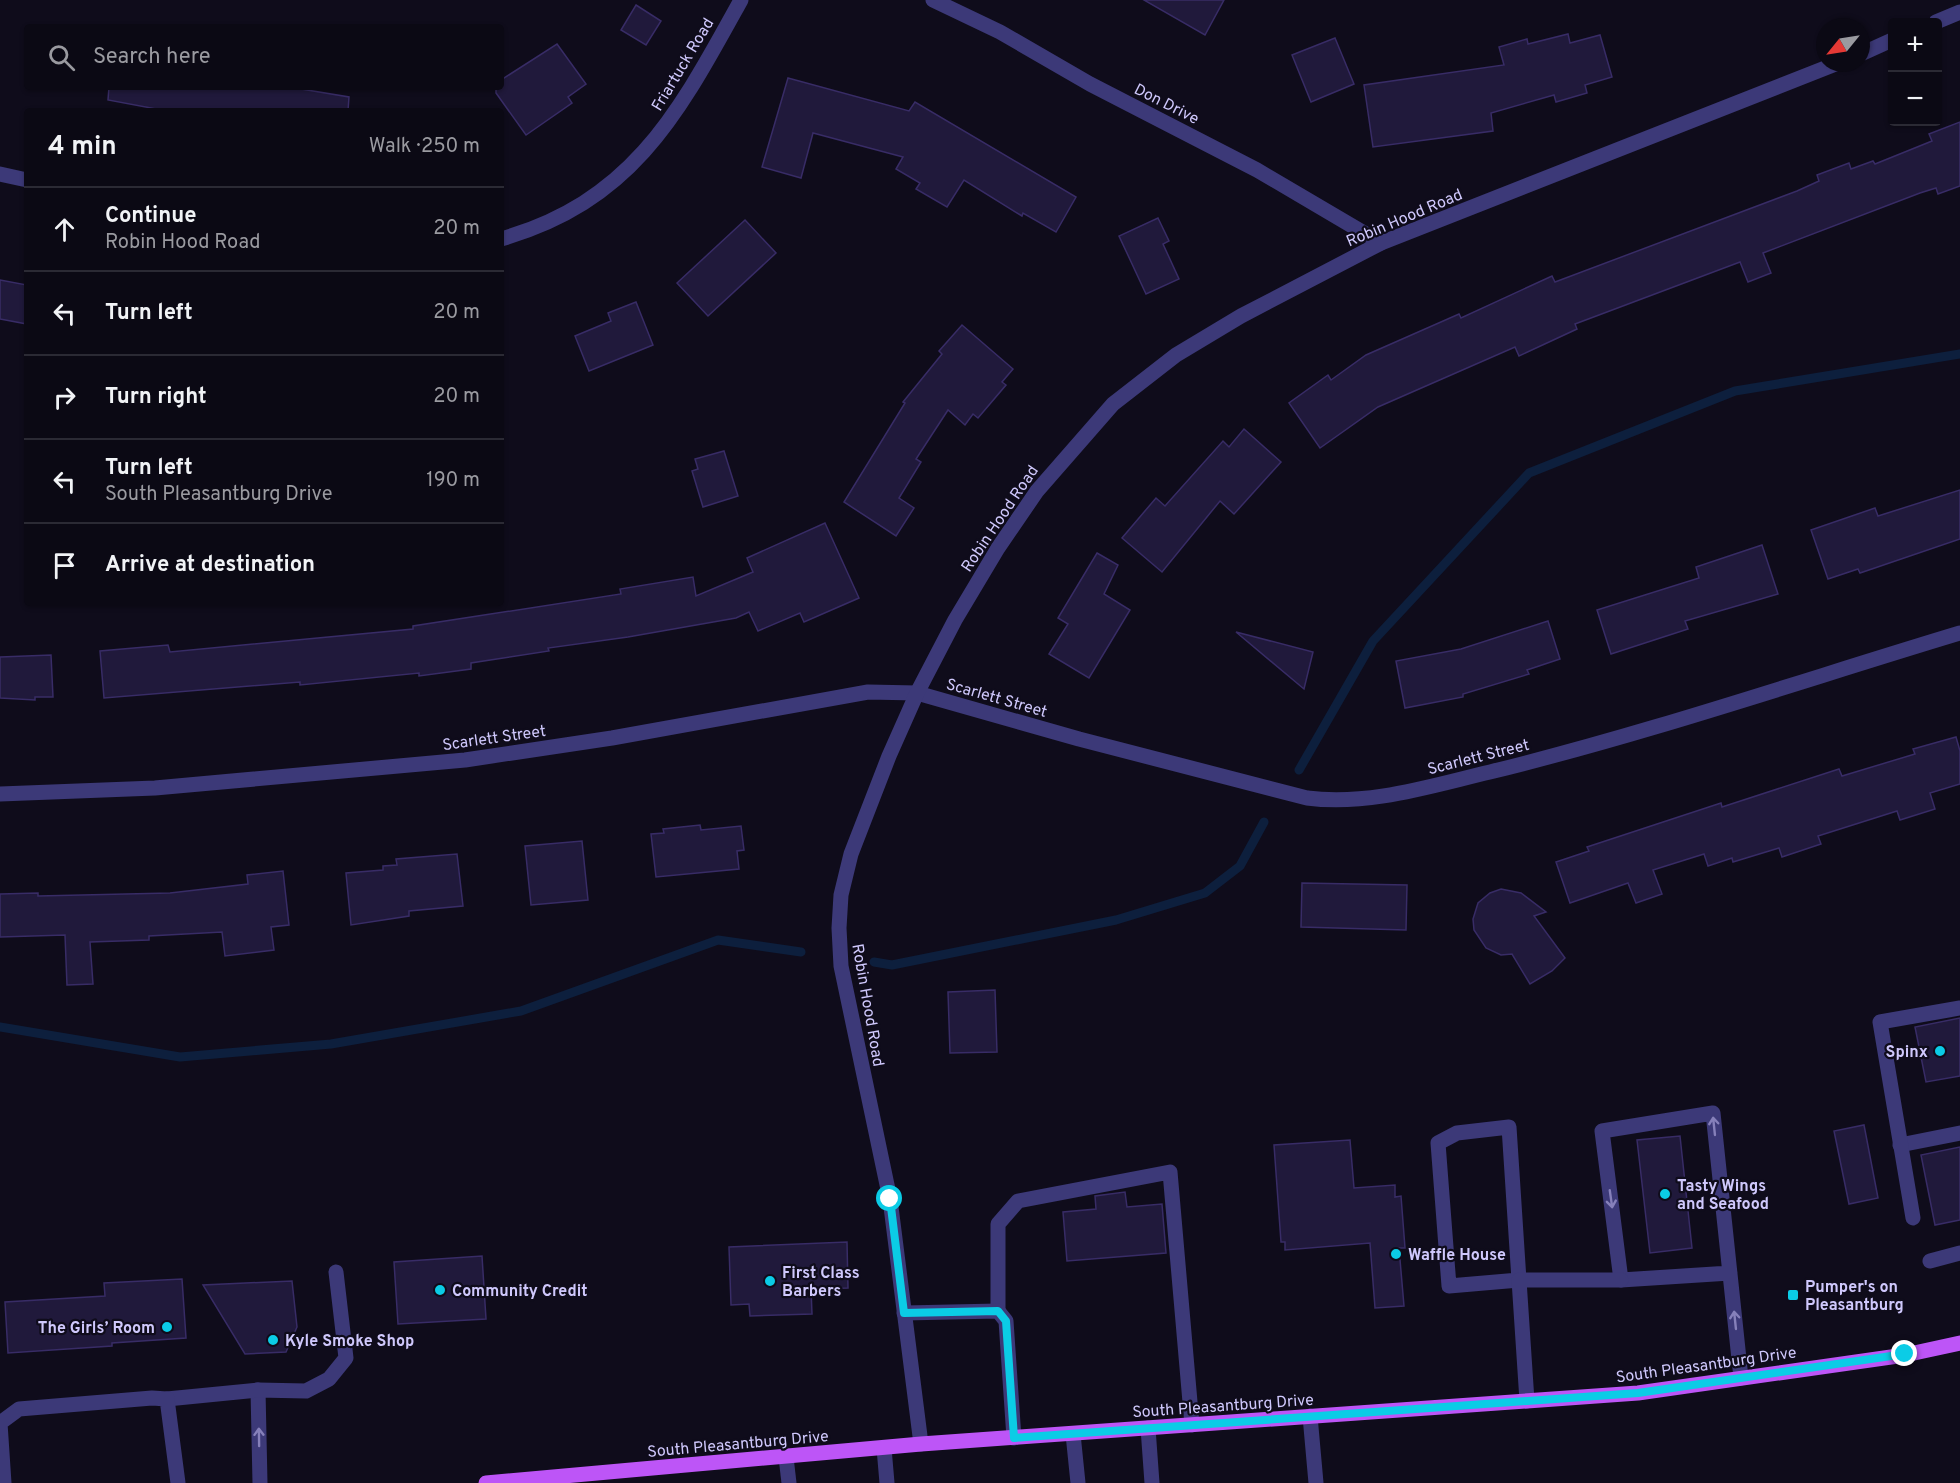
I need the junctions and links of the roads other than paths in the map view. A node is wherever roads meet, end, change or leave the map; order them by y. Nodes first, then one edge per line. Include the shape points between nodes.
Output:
1 (741, 0) edge
2 (933, 0) edge
3 (1960, 12) edge
4 (1942, 20) edge
5 (1888, 42) edge
6 (1870, 50) edge
7 (1816, 72) edge
8 (0, 174) edge
9 (24, 179) edge
10 (504, 237) edge
11 (1382, 243) junction
12 (1960, 633) edge
13 (917, 693) junction
14 (0, 794) edge
15 (1960, 1008) edge
16 (1960, 1132) edge
17 (1900, 1145) junction
18 (1913, 1218) dead end
19 (1960, 1253) edge
20 (1930, 1261) dead end
21 (336, 1272) dead end
22 (1730, 1273) junction
23 (1519, 1280) junction
24 (1622, 1280) junction
25 (998, 1311) junction
26 (904, 1313) junction
27 (1960, 1343) edge
28 (1741, 1378) junction
29 (258, 1390) junction
30 (167, 1400) junction
31 (1527, 1401) junction
32 (1310, 1416) junction
33 (1192, 1425) junction
34 (1148, 1428) junction
35 (1073, 1434) junction
36 (1014, 1438) junction
37 (921, 1444) junction
38 (884, 1448) junction
39 (786, 1457) junction
40 (589, 1479) edge
41 (4, 1483) edge
42 (178, 1483) edge
43 (260, 1483) edge
44 (486, 1483) edge
45 (789, 1483) edge
46 (886, 1483) edge
47 (1078, 1483) edge
48 (1152, 1483) edge
49 (1316, 1483) edge

1 - 10 street, Friartuck Road via 686,100 647,151 606,187 566,213
2 - 11 street, Don Drive via 1257,170
3 - 4 street
5 - 6 street
7 - 11 street, Robin Hood Road
8 - 9 street
11 - 13 street, Robin Hood Road via 1240,316 1176,355 1113,404 1037,490 955,620
12 - 13 street, Scarlett Street via 1560,755 1406,792 1328,801 1079,739
13 - 14 street, Scarlett Street via 868,692 825,698 612,738 465,760 155,788
13 - 26 street, Robin Hood Road via 851,854 841,895 839,928 841,966 890,1199
15 - 17 street via 1880,1022
16 - 17 street
17 - 18 street
19 - 20 street
21 - 29 street via 346,1358 329,1379 306,1391
22 - 24 street
22 -> 24 street via 1713,1113 1602,1131
28 -> 22 street
23 - 23 street via 1449,1286 1438,1143 1457,1133 1509,1127
23 - 24 street
23 - 31 street
25 - 26 street
25 - 33 street via 998,1224 1018,1202 1170,1172
25 - 36 street via 1006,1321
26 - 37 street, Robin Hood Road
27 - 28 main road, South Pleasantburg Drive
28 - 31 main road, South Pleasantburg Drive via 1638,1393
29 - 30 street
43 -> 29 street
30 - 41 street via 19,1409 0,1423
30 - 42 street
31 - 32 main road, South Pleasantburg Drive
32 - 33 main road, South Pleasantburg Drive
32 - 49 street
33 - 34 main road, South Pleasantburg Drive
34 - 35 main road, South Pleasantburg Drive
34 - 48 street
35 - 36 main road, South Pleasantburg Drive
35 - 47 street
36 - 37 main road, South Pleasantburg Drive
37 - 38 main road, South Pleasantburg Drive
38 - 39 main road, South Pleasantburg Drive
38 - 46 street
39 - 40 main road, South Pleasantburg Drive
39 - 45 street
40 - 44 main road, South Pleasantburg Drive

